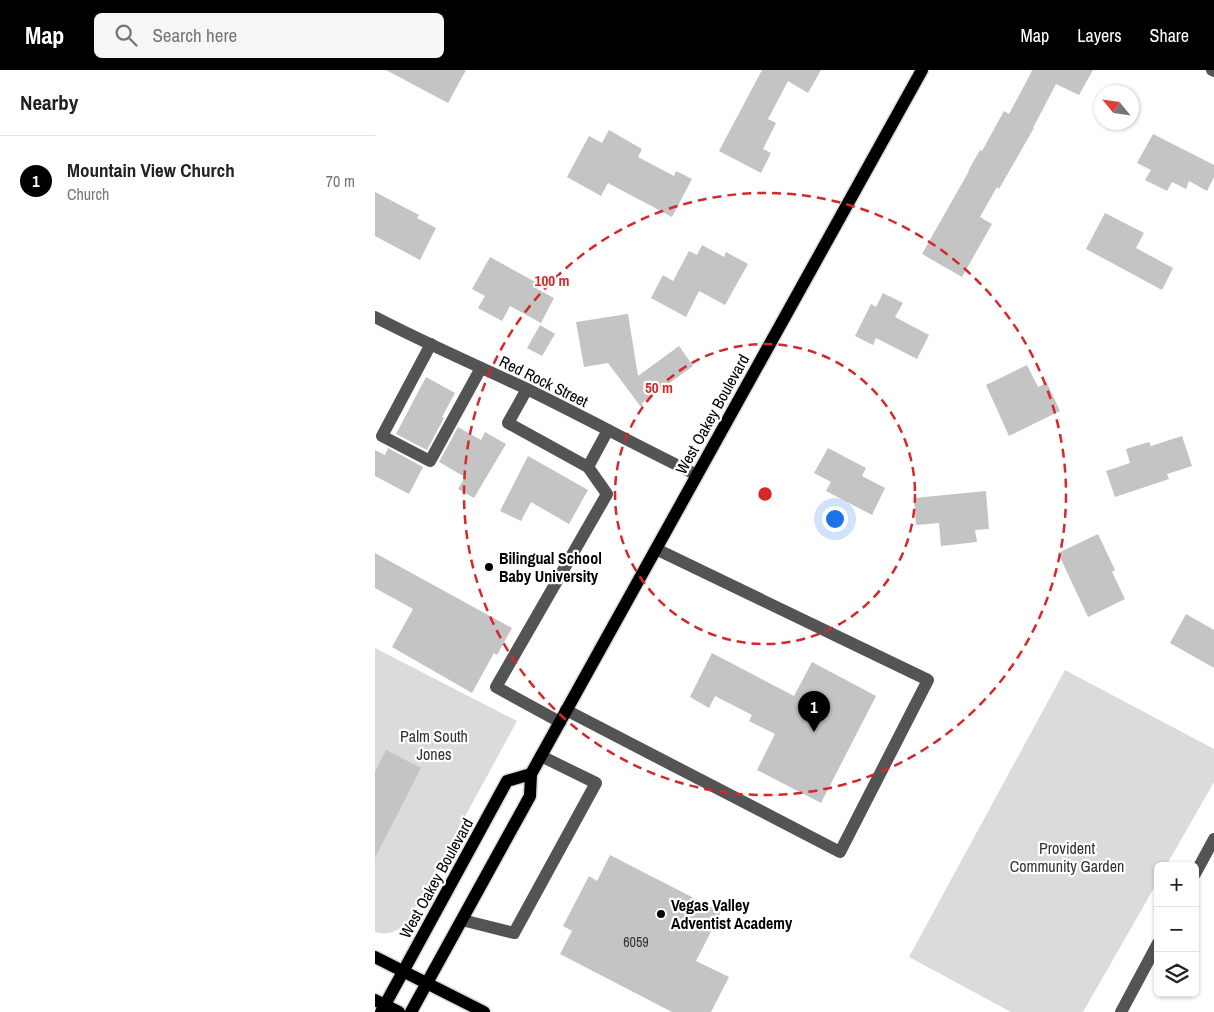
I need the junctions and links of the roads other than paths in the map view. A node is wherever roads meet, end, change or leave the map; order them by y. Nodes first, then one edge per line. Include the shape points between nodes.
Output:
1 (922, 70) edge
2 (375, 317) edge
3 (431, 344) junction
4 (481, 368) junction
5 (527, 389) junction
6 (608, 430) junction
7 (588, 467) junction
8 (697, 475) junction
9 (656, 549) junction
10 (566, 710) junction
11 (560, 722) junction
12 (541, 756) junction
13 (531, 774) junction
14 (1214, 839) edge
15 (1199, 867) edge
16 (462, 920) junction
17 (1154, 950) edge
18 (375, 957) edge
19 (403, 972) junction
20 (427, 984) junction
21 (381, 1006) edge
22 (399, 1012) edge
23 (411, 1012) edge
24 (484, 1012) edge
25 (1121, 1012) edge

1 - 8 main road, West Oakey Boulevard
2 - 3 street, Red Rock Street
3 - 4 street, Red Rock Street
3 - 4 street via 382,436 430,461
4 - 5 street, Red Rock Street
5 - 6 street, Red Rock Street
5 - 7 street via 508,423
6 - 7 street
6 - 8 street, Red Rock Street
7 - 11 street via 607,494 496,687
8 - 9 main road, West Oakey Boulevard
9 - 10 main road, West Oakey Boulevard
9 - 10 street via 928,680 840,852
10 - 11 main road, West Oakey Boulevard
11 - 12 main road, West Oakey Boulevard
12 - 13 main road, West Oakey Boulevard
12 - 16 street via 595,784 514,933
13 - 16 main road, West Oakey Boulevard via 531,796
13 - 19 main road, West Oakey Boulevard via 507,781
14 - 15 street
16 - 20 main road, West Oakey Boulevard
17 - 25 street
18 - 19 main road
19 - 20 main road
19 - 21 main road, West Oakey Boulevard
20 - 23 main road, West Oakey Boulevard
20 - 24 main road
21 - 22 main road

